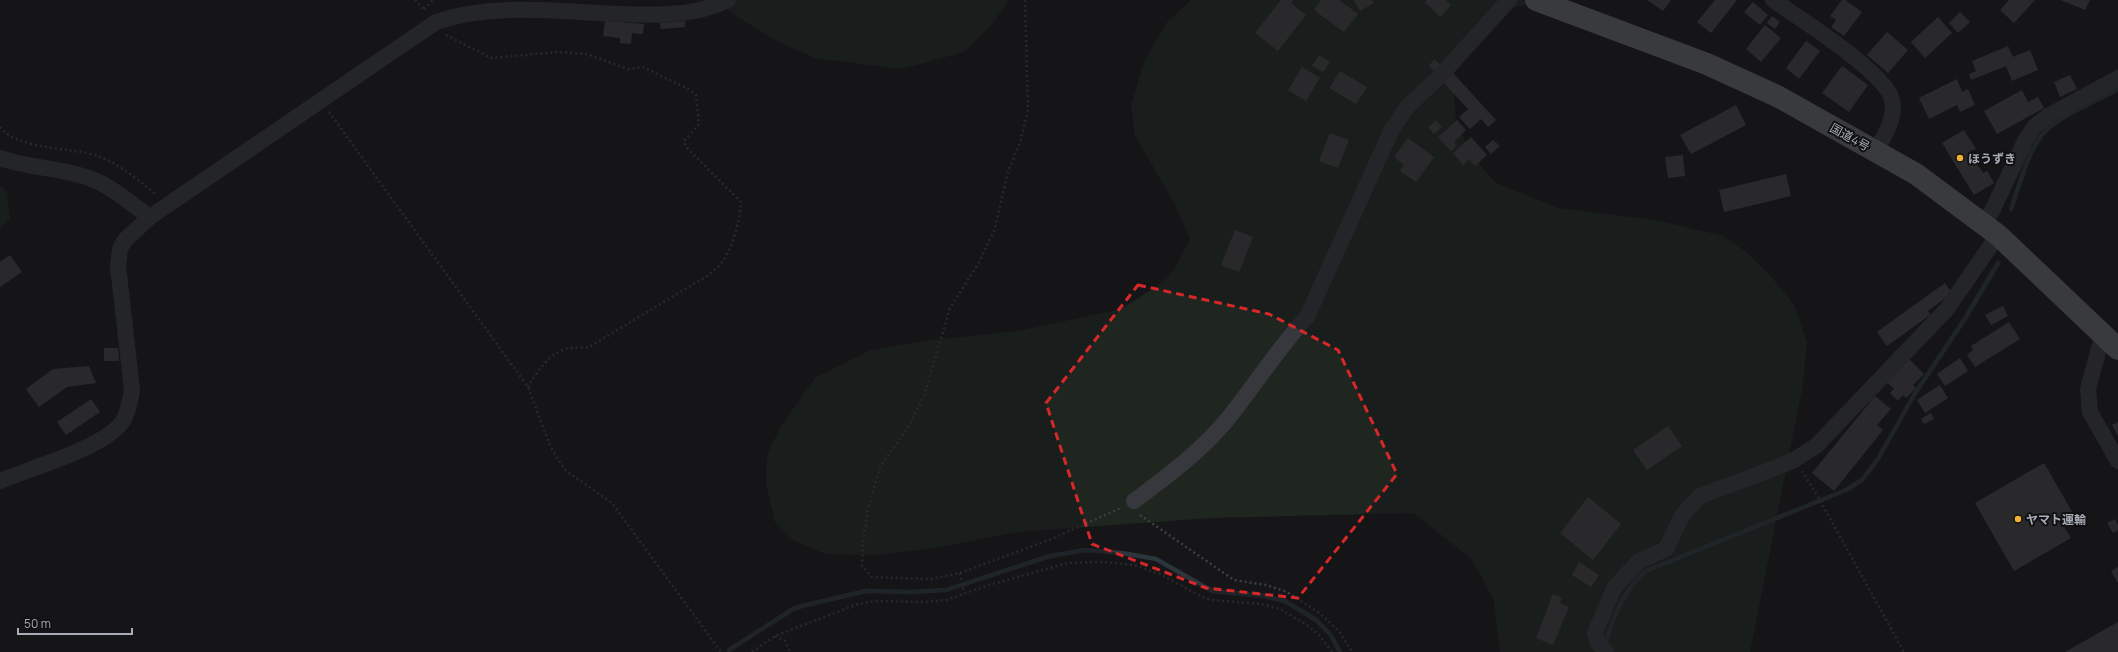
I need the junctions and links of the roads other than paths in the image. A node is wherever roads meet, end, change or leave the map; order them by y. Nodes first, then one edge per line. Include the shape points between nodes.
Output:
1 (728, 0) edge
2 (1509, 0) edge
3 (1536, 0) edge
4 (1773, 0) edge
5 (2118, 78) edge
6 (1876, 152) junction
7 (0, 158) edge
8 (150, 217) junction
9 (1991, 229) junction
10 (2103, 334) junction
11 (2118, 349) edge
12 (2118, 462) edge
13 (0, 481) edge
14 (1134, 501) road end
15 (1602, 647) edge

1 - 8 street via 687,13 649,15 507,10 474,12 436,22
2 - 14 street via 1439,77 1408,106 1392,129 1307,317 1289,336 1226,422 1186,461
3 - 6 highway, 国道4号 via 1721,71 1778,96
4 - 6 street via 1877,76 1892,98 1893,113
5 - 9 street via 2048,116 2035,126 2026,139 1992,210
6 - 9 highway, 国道4号 via 1916,174
7 - 8 street via 100,183
8 - 13 street via 125,240 120,249 118,266 132,390 123,421 111,433 92,445
9 - 10 highway, 国道4号
9 - 15 street via 1947,308 1816,446 1794,460 1700,496 1683,514 1666,548 1639,561 1614,588 1595,632
10 - 11 highway, 国道4号
10 - 12 street via 2088,389 2089,404 2090,412

